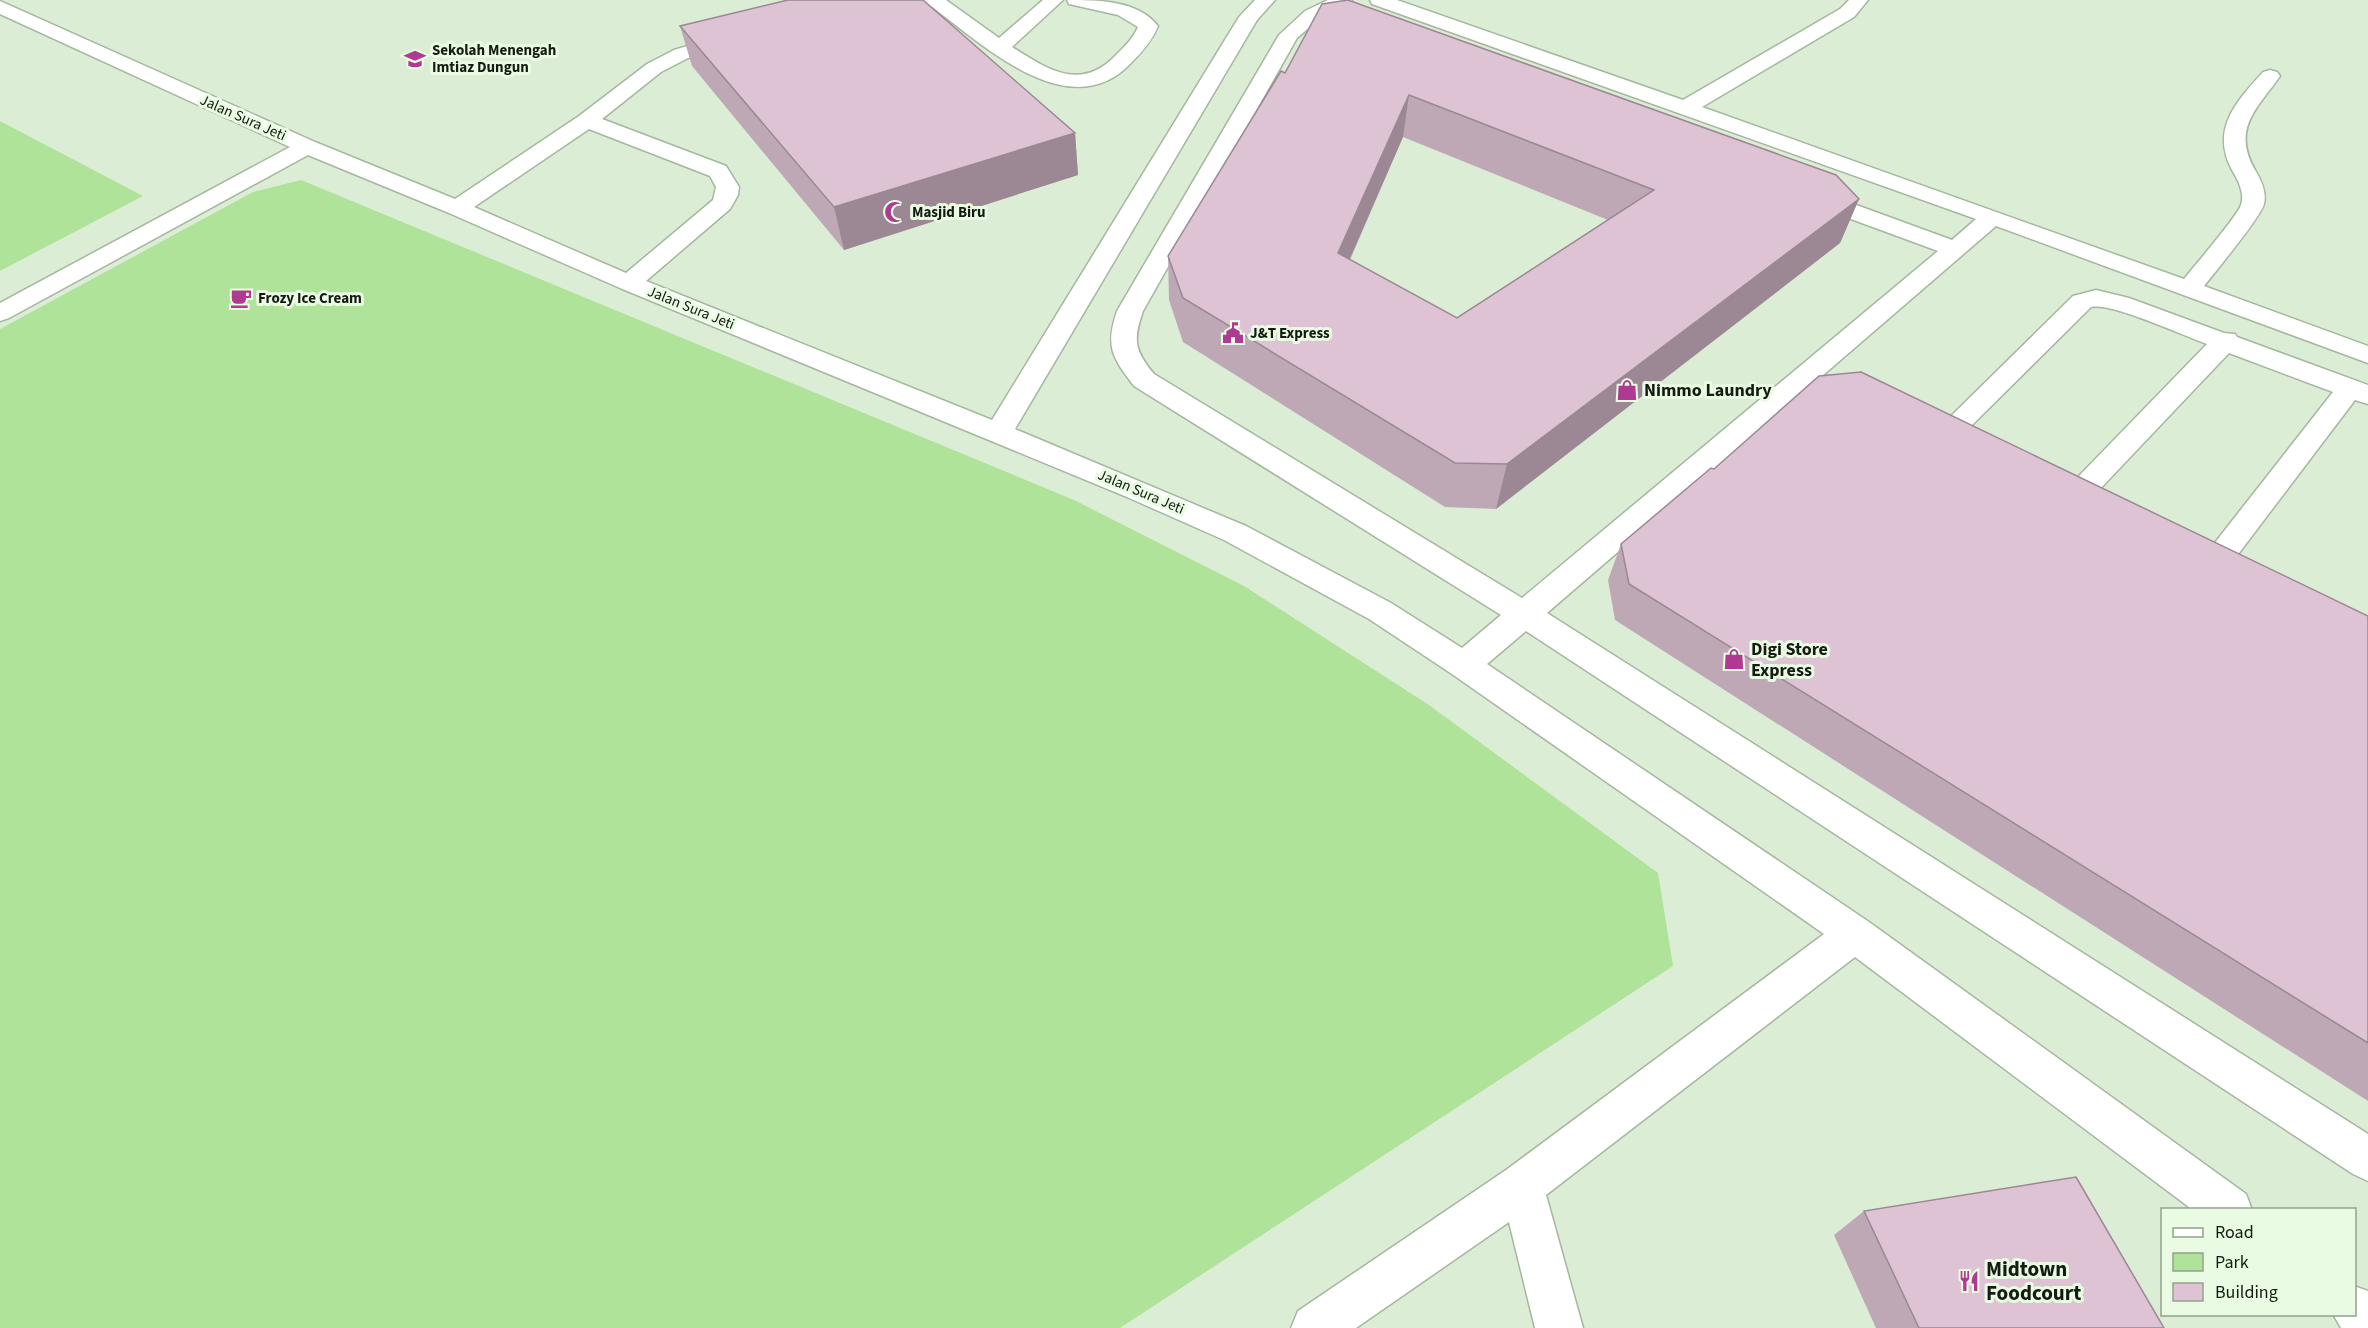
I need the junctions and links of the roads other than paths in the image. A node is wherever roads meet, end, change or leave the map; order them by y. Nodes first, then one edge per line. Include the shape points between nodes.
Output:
1 (935, 0) edge
2 (1054, 0) edge
3 (1076, 0) edge
4 (1266, 0) edge
5 (1379, 0) edge
6 (1859, 0) edge
7 (0, 7) edge
8 (1330, 12) edge
9 (863, 14) edge
10 (746, 35) edge
11 (1001, 46) junction
12 (2270, 76) dead end
13 (1685, 108) junction
14 (587, 121) junction
15 (306, 147) junction
16 (1789, 189) edge
17 (457, 208) junction
18 (1993, 217) junction
19 (1955, 249) junction
20 (629, 284) junction
21 (2189, 289) junction
22 (0, 313) edge
23 (2226, 340) junction
24 (2368, 355) edge
25 (1826, 359) junction
26 (1857, 373) edge
27 (2359, 391) edge
28 (1959, 422) edge
29 (999, 432) junction
30 (2088, 484) edge
31 (2225, 549) edge
32 (1524, 614) junction
33 (1464, 665) junction
34 (1855, 934) junction
35 (2368, 1159) edge
36 (1522, 1186) junction
37 (2229, 1208) edge
38 (2356, 1310) edge
39 (2368, 1320) edge
40 (1315, 1328) edge
41 (1559, 1328) edge

1 - 9 street
1 - 11 street
2 - 11 street
3 - 11 street via 1128,12 1148,26 1145,35 1115,69 1094,80 1065,81 1042,74
4 - 29 street via 1249,17
5 - 13 street
6 - 13 street via 1846,13
7 - 15 street, Jalan Sura Jeti
8 - 32 street via 1289,36 1130,311 1121,335 1125,357 1144,380
10 - 14 street via 704,46 654,68
12 - 21 street via 2243,109 2236,125 2234,144 2254,193 2252,207
13 - 18 street
14 - 17 street
14 - 20 street via 718,171 728,182 722,204
15 - 17 street, Jalan Sura Jeti
15 - 22 street
16 - 19 street
17 - 20 street, Jalan Sura Jeti
18 - 19 street
18 - 21 street
19 - 25 street
20 - 29 street, Jalan Sura Jeti
21 - 24 street
23 - 27 street
23 - 28 street via 2120,303 2096,298 2082,301
23 - 30 street
25 - 26 street
25 - 32 street
27 - 31 street
29 - 33 street, Jalan Sura Jeti via 1235,534 1380,611
32 - 33 street
32 - 35 street
33 - 34 street, Jalan Sura Jeti
34 - 36 street
34 - 37 street, Jalan Sura Jeti
36 - 40 street
36 - 41 street
38 - 39 street

